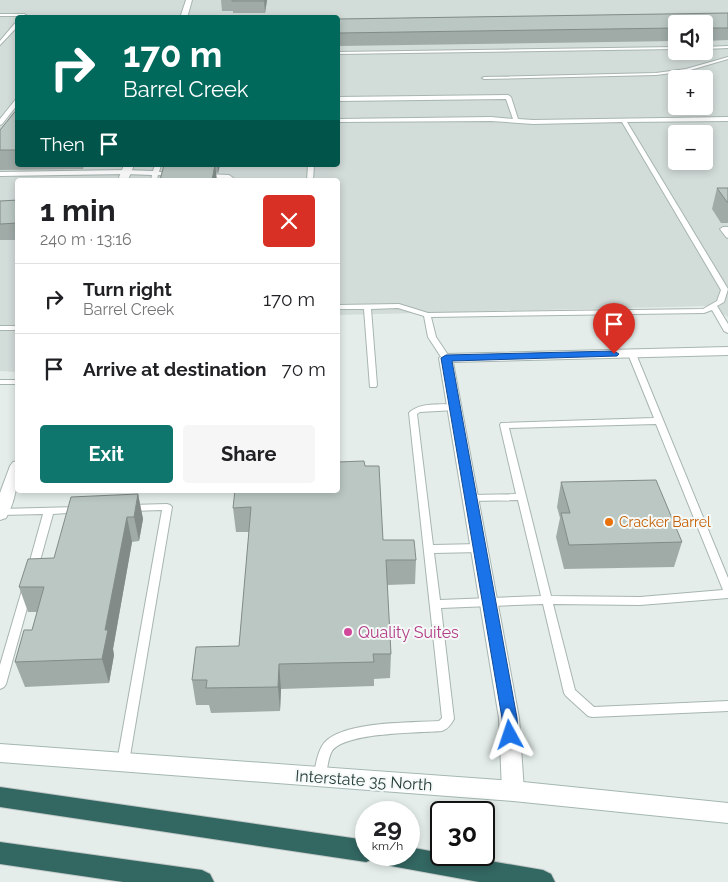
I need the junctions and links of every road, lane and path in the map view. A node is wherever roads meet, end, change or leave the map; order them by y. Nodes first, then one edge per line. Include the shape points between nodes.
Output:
1 (190, 0) edge
2 (0, 15) edge
3 (15, 15) edge
4 (184, 15) edge
5 (15, 26) edge
6 (0, 44) edge
7 (728, 47) edge
8 (668, 48) edge
9 (713, 48) edge
10 (340, 53) edge
11 (728, 58) edge
12 (484, 78) dead end
13 (340, 99) edge
14 (15, 104) edge
15 (728, 119) edge
16 (623, 120) junction
17 (340, 121) edge
18 (516, 121) junction
19 (0, 123) edge
20 (94, 167) edge
21 (126, 172) edge
22 (92, 173) junction
23 (0, 174) edge
24 (180, 175) edge
25 (200, 176) edge
26 (155, 177) edge
27 (231, 178) edge
28 (728, 229) edge
29 (728, 236) edge
30 (713, 305) junction
31 (367, 306) junction
32 (340, 307) edge
33 (427, 315) junction
34 (0, 328) edge
35 (15, 328) edge
36 (728, 331) edge
37 (728, 351) edge
38 (632, 354) junction
39 (446, 358) junction
40 (0, 382) edge
41 (15, 382) edge
42 (373, 385) dead end
43 (455, 407) junction
44 (660, 420) junction
45 (10, 476) edge
46 (522, 497) junction
47 (471, 498) junction
48 (118, 509) edge
49 (89, 510) edge
50 (49, 511) junction
51 (0, 513) edge
52 (480, 548) junction
53 (429, 549) junction
54 (728, 591) edge
55 (728, 594) edge
56 (547, 600) junction
57 (489, 603) junction
58 (435, 604) junction
59 (0, 684) edge
60 (728, 706) edge
61 (0, 753) edge
62 (123, 762) junction
63 (319, 777) junction
64 (513, 791) junction
65 (0, 797) edge
66 (728, 813) edge
67 (355, 849) edge
68 (0, 853) edge
69 (420, 860) edge
70 (202, 882) edge
71 (543, 882) edge

1 - 4 street
2 - 3 lane
5 - 6 lane
7 - 9 lane
8 - 10 lane
11 - 12 lane via 687,70 656,74
13 - 18 lane via 508,97
14 - 19 lane
15 - 16 lane
16 - 18 lane
16 - 30 lane via 725,290 720,302
17 - 18 lane
20 - 22 lane
21 - 22 lane
21 - 26 lane
22 - 23 lane
24 - 26 lane
25 - 27 lane
28 - 29 lane via 724,229
30 - 33 lane via 704,310
30 - 36 lane
31 - 32 lane
31 - 33 lane via 399,306
31 - 42 lane
33 - 39 lane via 432,337
34 - 35 lane
37 - 38 street
38 - 39 street
38 - 44 lane
39 - 43 street
40 - 41 lane
43 - 47 street
43 - 53 lane via 418,409 413,413
44 - 46 lane via 504,425
44 - 54 lane
45 - 51 street
46 - 47 lane
46 - 56 lane
47 - 52 street
48 - 62 lane via 167,507
49 - 50 lane
50 - 51 lane
50 - 59 lane
52 - 53 lane
52 - 57 street
53 - 58 lane
55 - 56 lane via 640,600
56 - 57 lane
56 - 60 lane via 570,694 592,712
57 - 58 lane
57 - 64 street via 509,718
58 - 63 lane via 446,723 442,726 352,733 331,744
61 - 62 street, Interstate 35 North
62 - 63 street, Interstate 35 North
63 - 64 street, Interstate 35 North
64 - 66 street, Interstate 35 North
65 - 67 highway
68 - 70 highway
69 - 71 highway

